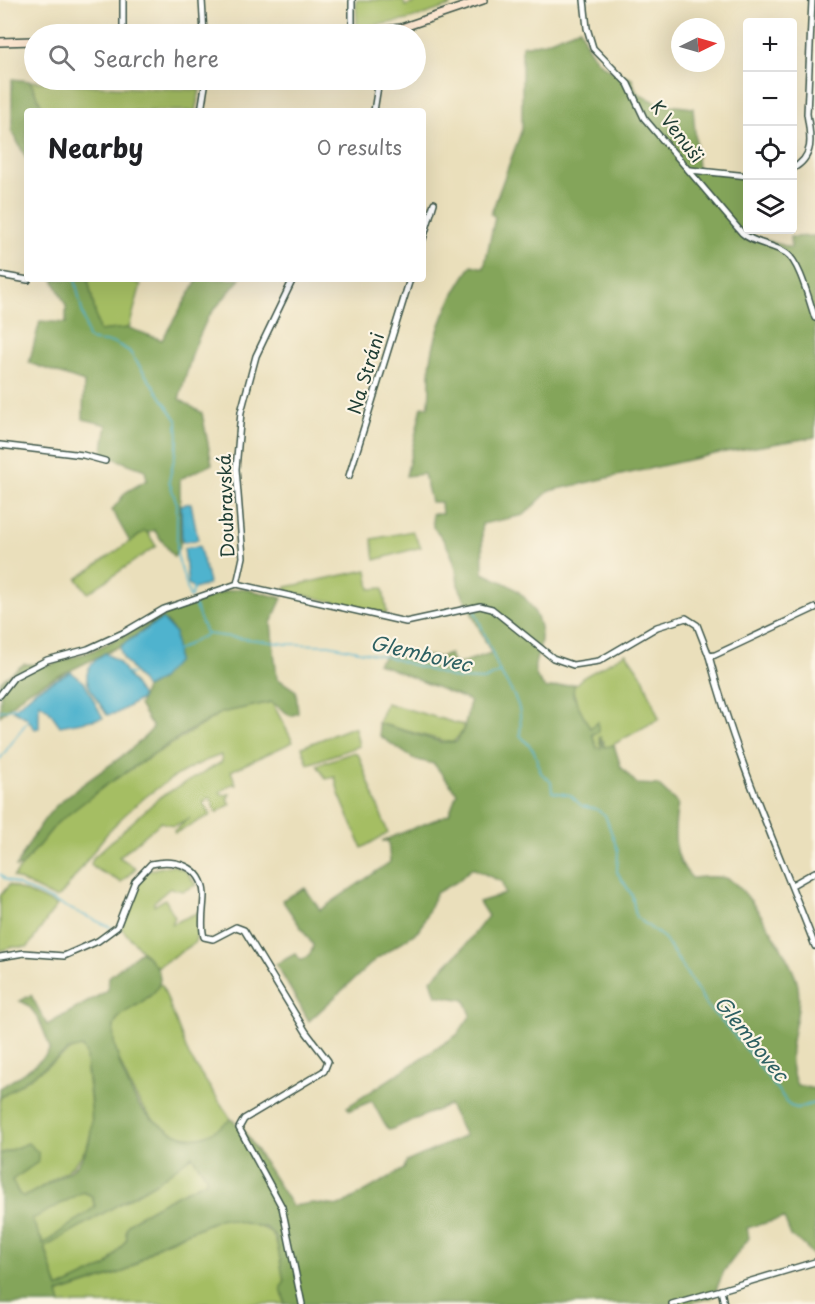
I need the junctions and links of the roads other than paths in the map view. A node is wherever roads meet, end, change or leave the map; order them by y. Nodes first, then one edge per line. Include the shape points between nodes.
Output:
1 (123, 0) edge
2 (202, 0) edge
3 (352, 0) edge
4 (483, 0) edge
5 (584, 0) edge
6 (812, 0) edge
7 (123, 24) edge
8 (203, 24) edge
9 (353, 24) edge
10 (412, 24) edge
11 (24, 41) edge
12 (0, 42) edge
13 (812, 80) edge
14 (204, 90) edge
15 (377, 90) edge
16 (201, 108) edge
17 (374, 108) edge
18 (797, 167) edge
19 (690, 170) junction
20 (743, 176) edge
21 (434, 203) dead end
22 (426, 229) edge
23 (0, 275) edge
24 (24, 279) edge
25 (292, 282) edge
26 (409, 282) edge
27 (815, 318) edge
28 (0, 446) edge
29 (105, 461) dead end
30 (349, 476) dead end
31 (237, 584) junction
32 (815, 608) edge
33 (709, 656) junction
34 (0, 696) edge
35 (815, 872) edge
36 (792, 885) junction
37 (815, 946) edge
38 (0, 957) edge
39 (815, 1262) edge
40 (721, 1290) junction
41 (302, 1304) edge
42 (672, 1304) edge
43 (724, 1304) edge

1 - 7 street
2 - 8 street
3 - 9 street
4 - 10 main road
5 - 19 street, K Venuši via 592,48 628,84 644,118
6 - 13 street
11 - 12 main road
13 - 18 street via 807,114 809,157
14 - 16 street
15 - 17 street
19 - 20 street
19 - 27 street, K Venuši via 748,238 786,252 794,260
21 - 22 street
23 - 24 street
25 - 31 street, Doubravská via 256,356 240,412 236,469 243,557
26 - 30 street, Na Stráni
28 - 29 street
31 - 33 street via 406,622 480,606 492,609 553,658 573,665 600,661 657,627 690,618 697,625
31 - 34 street, Doubravská via 164,609 88,648 47,660 14,677
32 - 33 street via 724,653
33 - 36 street via 733,738
35 - 36 street
36 - 37 street
38 - 41 street via 16,953 64,956 98,941 117,927 135,880 151,864 176,861 195,873 204,891 204,937 213,939 236,927 244,930 328,1061 324,1071 244,1119 239,1128 282,1207
39 - 40 street
40 - 42 street
40 - 43 street

